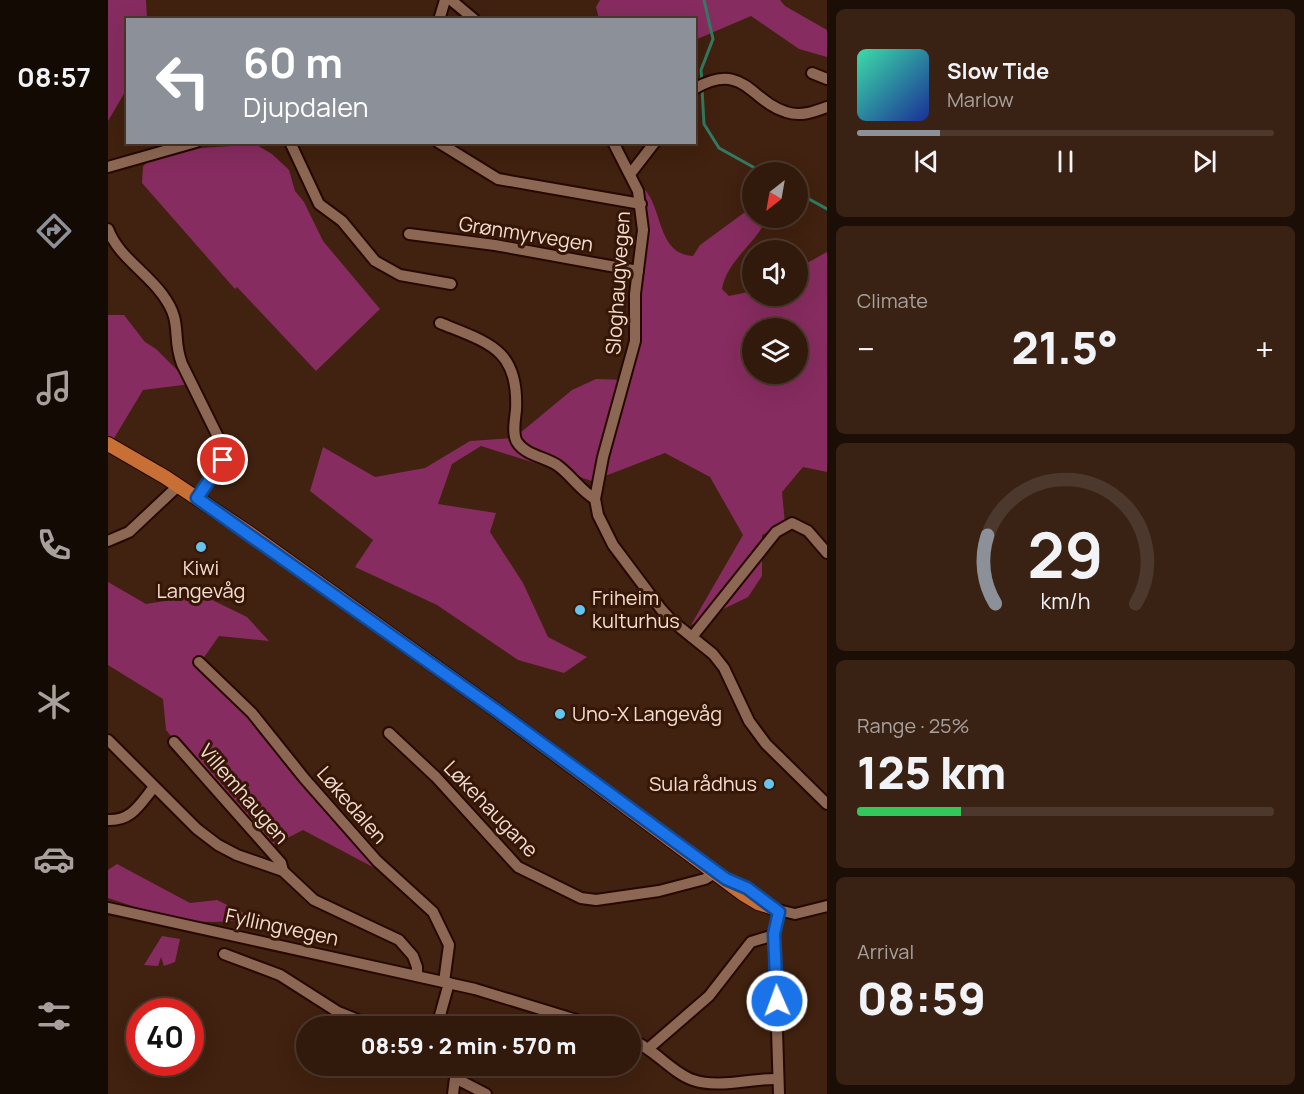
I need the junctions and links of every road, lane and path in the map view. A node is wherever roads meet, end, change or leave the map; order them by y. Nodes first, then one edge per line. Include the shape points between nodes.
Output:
1 (446, 0) edge
2 (451, 0) edge
3 (440, 18) edge
4 (473, 18) edge
5 (812, 73) dead end
6 (827, 79) edge
7 (700, 86) edge
8 (827, 107) edge
9 (189, 144) edge
10 (291, 144) edge
11 (441, 144) edge
12 (614, 144) edge
13 (653, 144) edge
14 (108, 167) edge
15 (631, 173) junction
16 (641, 204) junction
17 (108, 229) edge
18 (409, 234) dead end
19 (638, 271) junction
20 (451, 284) dead end
21 (440, 323) dead end
22 (108, 444) edge
23 (178, 486) junction
24 (197, 498) junction
25 (595, 499) junction
26 (108, 541) edge
27 (827, 553) edge
28 (692, 637) junction
29 (199, 662) dead end
30 (388, 733) dead end
31 (108, 740) edge
32 (174, 742) dead end
33 (154, 787) junction
34 (827, 804) edge
35 (108, 820) edge
36 (283, 871) junction
37 (716, 872) junction
38 (827, 906) edge
39 (108, 908) edge
40 (775, 909) junction
41 (774, 934) junction
42 (224, 954) dead end
43 (417, 976) junction
44 (446, 983) junction
45 (348, 1016) edge
46 (439, 1016) edge
47 (559, 1016) edge
48 (641, 1044) edge
49 (649, 1048) junction
50 (778, 1080) junction
51 (453, 1094) edge
52 (486, 1094) edge
53 (779, 1094) edge

1 - 3 street
2 - 4 street
5 - 6 street
7 - 8 street via 726,79 745,84 786,112 807,113
9 - 14 street
10 - 20 street via 319,204 342,221 375,261 400,275
11 - 16 street via 498,179
12 - 15 street, Sloghaugvegen
13 - 15 street
15 - 16 street, Sloghaugvegen
16 - 19 street, Sloghaugvegen via 643,230
17 - 24 street via 112,242 161,293 175,316 178,354 223,447 223,460
18 - 19 street, Grønmyrvegen
19 - 25 street, Sloghaugvegen via 636,341
21 - 25 street via 484,340 505,357 514,378 514,434 518,443 558,466
22 - 23 main road
23 - 24 main road
23 - 26 street via 129,532
24 - 37 main road
25 - 28 street via 598,515 613,545 661,609
27 - 28 street via 808,531 792,523 784,526
28 - 34 street via 724,669 749,721 766,744
29 - 44 street, Løkedalen via 252,713 377,861 433,912 449,945
30 - 37 street, Løkehaugane via 436,777 518,867 581,898 596,900 659,891 705,879
31 - 33 street
32 - 36 street, Villemhaugen via 281,863
33 - 35 street via 130,816
33 - 36 street via 218,845
36 - 43 street via 314,900 399,940 413,956
37 - 40 main road
38 - 40 street via 795,914
39 - 43 street, Fyllingvegen
40 - 41 street
41 - 49 street via 751,942 709,996
41 - 50 street
42 - 45 street, Fyllingvegen via 280,975
43 - 44 street, Fyllingvegen
44 - 46 street
44 - 47 street, Fyllingvegen
48 - 49 street
49 - 50 street via 694,1081
50 - 53 street
51 - 52 street via 455,1078

